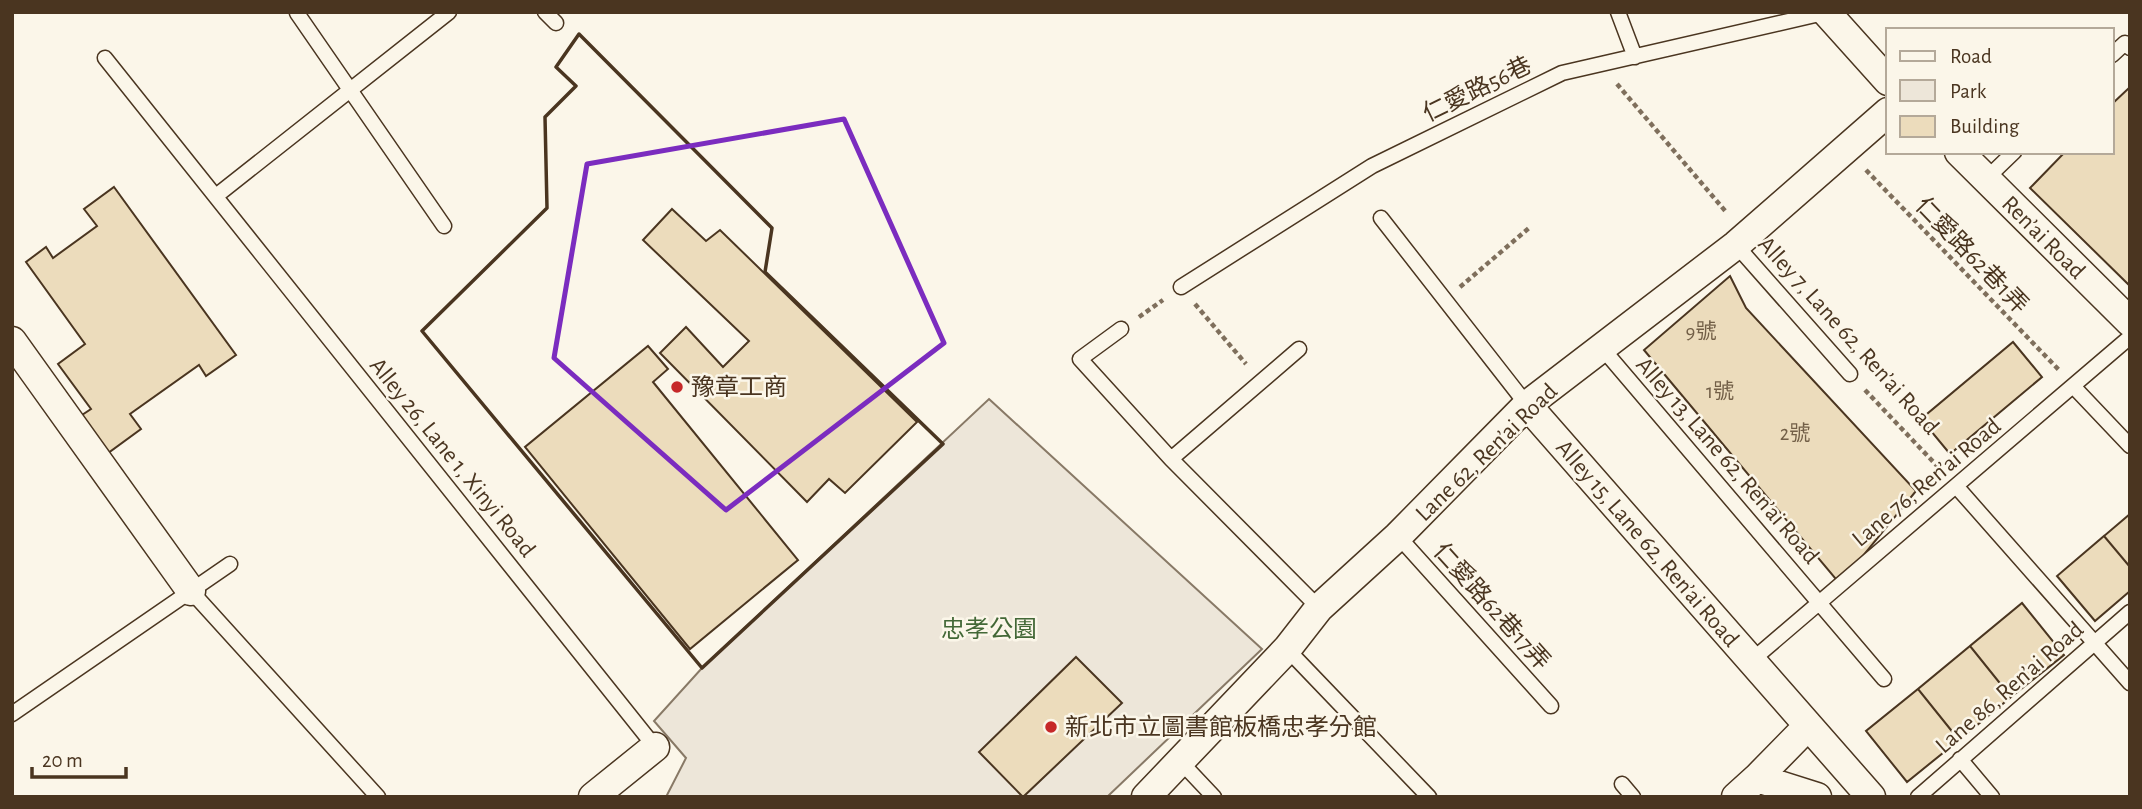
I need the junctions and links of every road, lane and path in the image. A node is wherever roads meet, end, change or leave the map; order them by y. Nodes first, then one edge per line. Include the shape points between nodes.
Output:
1 (449, 12) edge
2 (1618, 12) edge
3 (296, 13) edge
4 (1827, 13) edge
5 (2130, 48) edge
6 (2114, 53) edge
7 (1634, 57) junction
8 (105, 58) dead end
9 (1601, 65) junction
10 (1886, 79) edge
11 (350, 90) junction
12 (1886, 113) edge
13 (1846, 149) junction
14 (1961, 154) edge
15 (2012, 154) edge
16 (1986, 179) junction
17 (216, 196) junction
18 (1381, 218) dead end
19 (444, 226) dead end
20 (1529, 228) dead end
21 (1742, 241) junction
22 (1181, 287) junction
23 (1444, 300) junction
24 (2130, 322) edge
25 (1121, 329) joint
26 (2130, 337) edge
27 (12, 341) edge
28 (1602, 348) junction
29 (1299, 349) dead end
30 (1850, 374) joint
31 (1261, 381) junction
32 (2073, 386) junction
33 (1527, 405) junction
34 (2130, 446) edge
35 (1171, 459) junction
36 (1956, 486) junction
37 (1398, 536) junction
38 (230, 564) dead end
39 (191, 591) junction
40 (1820, 601) junction
41 (1319, 608) junction
42 (2130, 612) edge
43 (2095, 642) junction
44 (1287, 649) junction
45 (1751, 661) junction
46 (1884, 679) dead end
47 (2130, 682) edge
48 (1551, 706) dead end
49 (12, 714) edge
50 (1808, 726) junction
51 (655, 747) joint
52 (1960, 759) junction
53 (1179, 760) junction
54 (1757, 778) junction
55 (1622, 785) dead end
56 (604, 794) edge
57 (378, 797) edge
58 (1146, 797) edge
59 (1214, 797) edge
60 (1429, 797) edge
61 (1633, 797) edge
62 (1736, 797) edge
63 (1817, 797) edge
64 (1871, 797) edge
65 (1918, 797) edge
66 (1992, 797) edge

1 - 11 lane
2 - 7 lane
3 - 11 lane
4 - 7 lane, 仁愛路56巷
4 - 10 street
5 - 6 lane via 2124,43
7 - 9 lane, 仁愛路56巷
8 - 17 lane, Alley 26, Lane 1, Xinyi Road
9 - 21 path
9 - 22 lane, 仁愛路56巷 via 1562,73 1372,166
11 - 17 lane
11 - 19 lane
12 - 13 street, Lane 62, Ren’ai Road
13 - 21 street, Lane 62, Ren’ai Road
13 - 32 path, 仁愛路62巷1弄
14 - 16 street, Ren’ai Road
15 - 16 lane
16 - 24 street, Ren’ai Road
17 - 51 lane, Alley 26, Lane 1, Xinyi Road
18 - 23 lane, Alley 15, Lane 62, Ren’ai Road
20 - 23 path
21 - 28 street, Lane 62, Ren’ai Road
21 - 30 lane, Alley 7, Lane 62, Ren’ai Road
22 - 25 path
22 - 31 path
23 - 33 lane, Alley 15, Lane 62, Ren’ai Road
25 - 35 lane via 1080,359
26 - 32 lane, Lane 76, Ren’ai Road
27 - 39 street
28 - 33 street, Lane 62, Ren’ai Road
28 - 40 lane, Alley 13, Lane 62, Ren’ai Road
29 - 31 lane
30 - 36 path, Alley 7, Lane 62, Ren’ai Road
31 - 35 lane
32 - 34 lane
32 - 36 lane, Lane 76, Ren’ai Road
33 - 37 street, Lane 62, Ren’ai Road
33 - 45 street, Alley 15, Lane 62, Ren’ai Road
35 - 41 lane
36 - 40 lane, Lane 76, Ren’ai Road
36 - 43 lane
37 - 41 street, Lane 62, Ren’ai Road
37 - 48 lane, 仁愛路62巷17弄
38 - 39 lane
39 - 49 lane
39 - 57 lane
40 - 45 lane, Lane 76, Ren’ai Road
40 - 46 lane, Alley 13, Lane 62, Ren’ai Road
41 - 44 street, Lane 62, Ren’ai Road
42 - 43 lane, Lane 86, Ren’ai Road
43 - 47 lane
43 - 52 lane, Lane 86, Ren’ai Road
44 - 53 street, Lane 62, Ren’ai Road
44 - 60 lane
45 - 50 street, Alley 15, Lane 62, Ren’ai Road
50 - 54 street
50 - 64 street, Alley 15, Lane 62, Ren’ai Road
51 - 56 street
52 - 65 lane, Lane 86, Ren’ai Road
52 - 66 lane
53 - 58 street, Lane 62, Ren’ai Road
53 - 59 lane
54 - 62 street
54 - 63 street
55 - 61 lane

